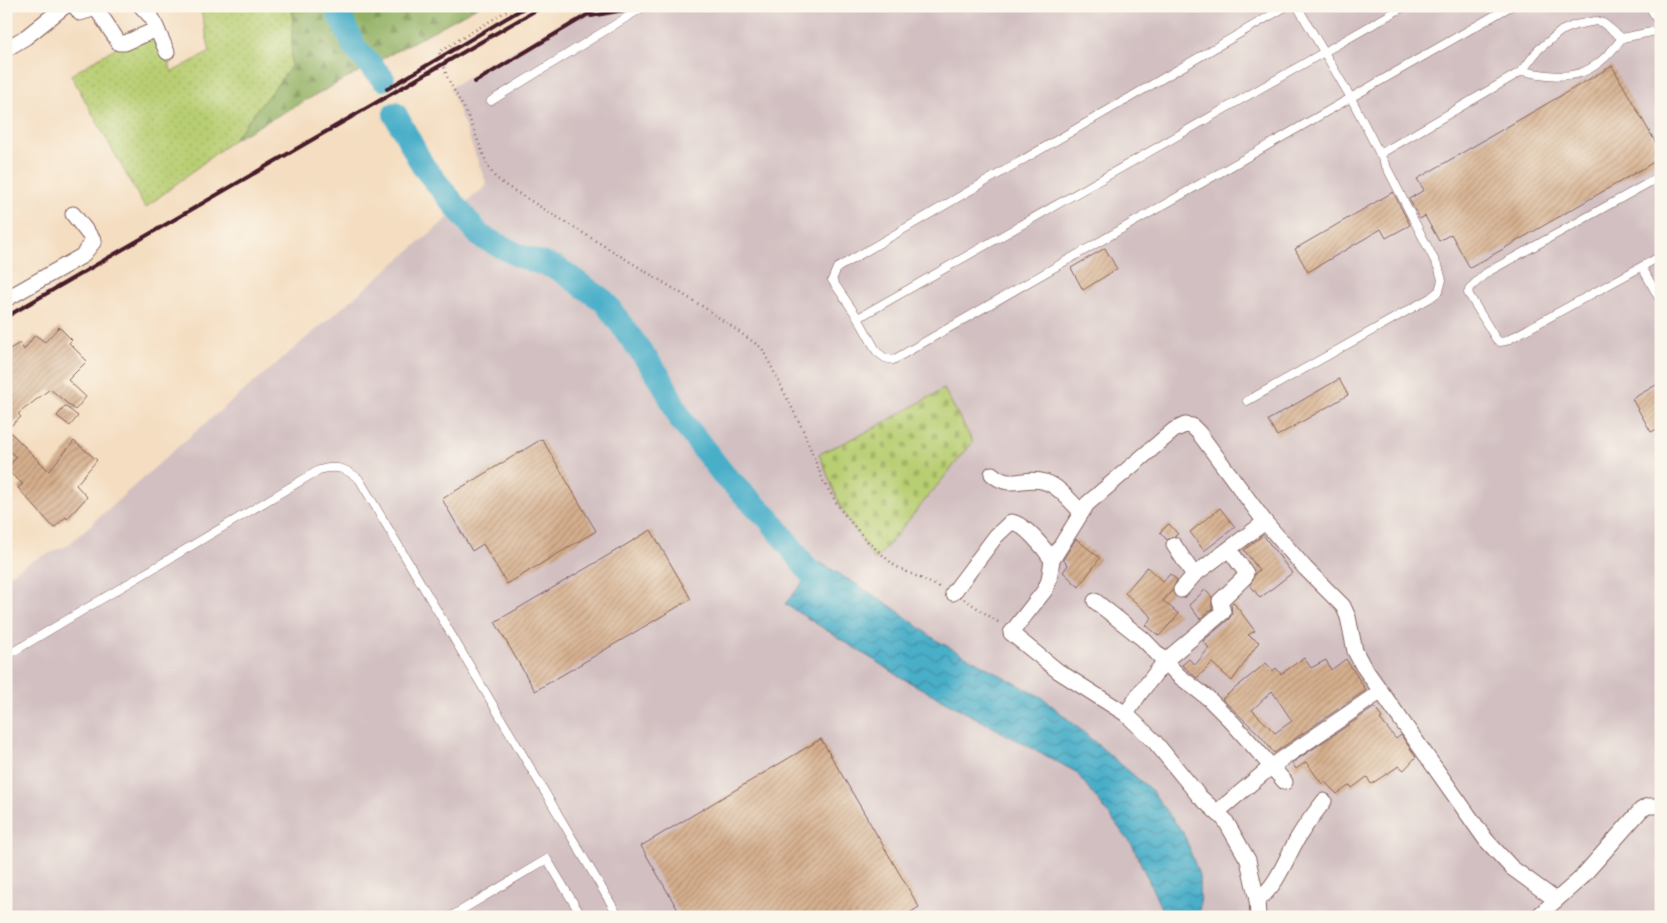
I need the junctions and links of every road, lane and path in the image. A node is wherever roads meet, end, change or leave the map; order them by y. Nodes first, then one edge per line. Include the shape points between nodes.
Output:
1 (65, 6) edge
2 (75, 6) edge
3 (141, 6) edge
4 (515, 6) edge
5 (645, 6) edge
6 (1287, 6) edge
7 (1297, 6) edge
8 (1405, 6) edge
9 (1511, 6) edge
10 (1649, 6) edge
11 (1661, 28) edge
12 (157, 29) junction
13 (1622, 38) junction
14 (6, 49) edge
15 (167, 52) dead end
16 (1325, 53) junction
17 (1522, 71) junction
18 (1351, 98) junction
19 (491, 101) dead end
20 (1380, 154) junction
21 (1661, 176) edge
22 (73, 214) dead end
23 (1661, 256) edge
24 (1642, 267) junction
25 (6, 299) edge
26 (1661, 302) edge
27 (858, 318) junction
28 (1247, 401) dead end
29 (992, 474) dead end
30 (1081, 512) junction
31 (1265, 522) junction
32 (1174, 545) dead end
33 (1229, 549) junction
34 (1052, 560) junction
35 (1194, 575) junction
36 (1181, 590) dead end
37 (953, 593) junction
38 (1095, 601) dead end
39 (1011, 633) junction
40 (6, 656) edge
41 (1166, 660) junction
42 (1380, 692) junction
43 (1126, 714) junction
44 (1272, 766) junction
45 (1285, 782) dead end
46 (1324, 802) dead end
47 (1661, 806) edge
48 (1217, 812) junction
49 (1257, 900) junction
50 (1556, 900) junction
51 (450, 917) edge
52 (582, 917) edge
53 (619, 917) edge
54 (1258, 917) edge
55 (1537, 917) edge

1 - 14 street
2 - 12 street via 80,13 96,8 119,43
3 - 12 street
4 - 37 path via 439,52 448,79 495,177 705,308 762,348 803,430 824,483 852,525 895,566
5 - 19 lane
6 - 27 lane via 837,268 832,280
7 - 16 lane
8 - 16 lane
9 - 18 lane
10 - 11 lane
11 - 13 lane
12 - 15 street
13 - 17 lane via 1602,61 1577,75 1557,78
13 - 17 lane via 1603,23 1589,21 1575,25 1549,39
16 - 18 lane
16 - 27 lane
17 - 20 lane
18 - 20 lane
18 - 27 lane via 893,360 877,352
20 - 28 lane via 1439,269 1442,280 1439,291
21 - 24 lane via 1486,273 1468,293 1500,342
22 - 25 street via 94,241 90,249
23 - 24 lane
24 - 26 lane
29 - 30 street via 1003,482 1045,482 1061,492
30 - 31 street via 1108,484 1174,430 1188,425 1210,446
30 - 34 street
31 - 33 street
31 - 42 street via 1343,606 1355,651
32 - 35 street
33 - 35 street
33 - 41 street via 1244,568 1245,577 1220,601 1223,612
34 - 37 street via 1019,525 1011,522 996,536
34 - 39 street via 1048,585
35 - 36 street
37 - 39 path via 975,605
38 - 41 street
39 - 43 street via 1058,671
40 - 53 lane via 319,470 332,466 346,469 359,479
41 - 43 street
41 - 44 street via 1179,676 1232,722
42 - 44 street
42 - 50 street via 1486,840 1512,868
43 - 48 street
44 - 45 street
44 - 48 street
46 - 49 street via 1298,838 1266,895
47 - 50 street via 1654,804 1641,810 1580,879
48 - 49 street via 1236,836 1248,860
49 - 54 street
50 - 55 street
51 - 52 lane via 547,859

